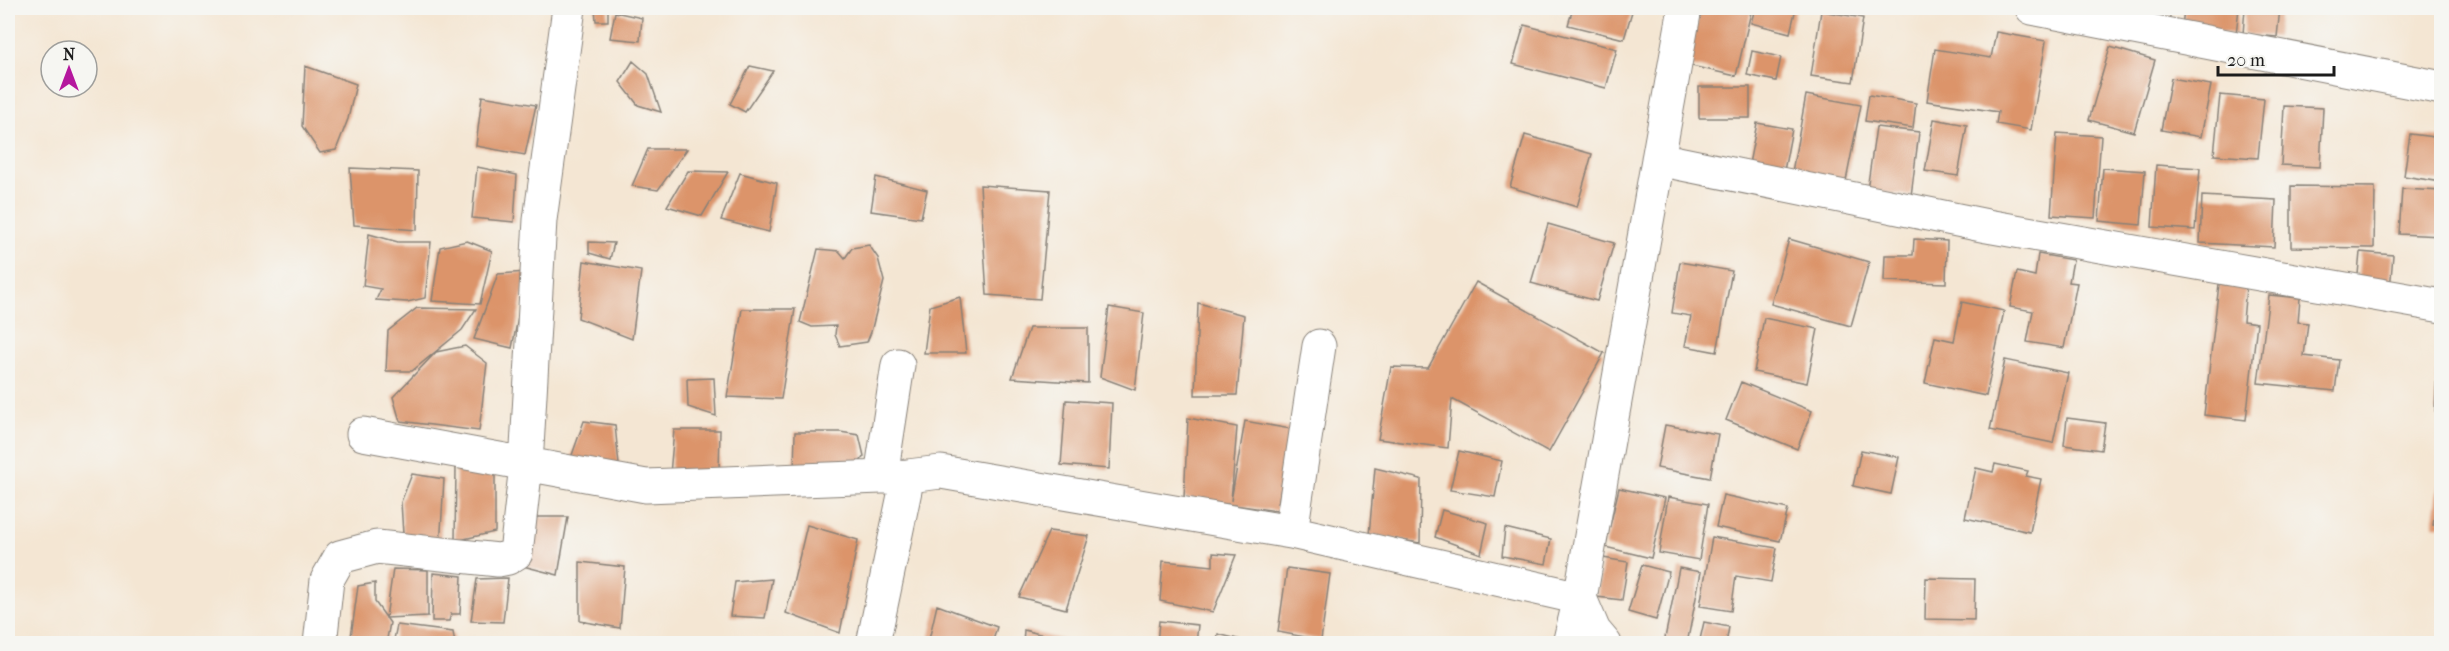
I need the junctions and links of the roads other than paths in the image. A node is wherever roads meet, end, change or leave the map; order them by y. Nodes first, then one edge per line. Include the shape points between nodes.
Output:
1 (569, 8) edge
2 (1684, 8) edge
3 (2032, 8) edge
4 (2442, 88) edge
5 (1658, 159) junction
6 (2442, 306) edge
7 (1319, 346) dead end
8 (898, 365) dead end
9 (363, 434) dead end
10 (526, 465) junction
11 (895, 476) junction
12 (1291, 532) junction
13 (1580, 598) junction
14 (320, 644) edge
15 (873, 644) edge
16 (1569, 644) edge
17 (1605, 644) edge

1 - 10 street via 540,220
2 - 5 street
3 - 4 street
5 - 6 street via 1976,224
5 - 13 street
7 - 12 street
8 - 11 street
9 - 10 street
10 - 11 street via 646,486
10 - 14 street via 516,553 498,560 377,547 340,557 327,580
11 - 12 street via 941,472
11 - 15 street
12 - 13 street
13 - 16 street
13 - 17 street via 1594,631

